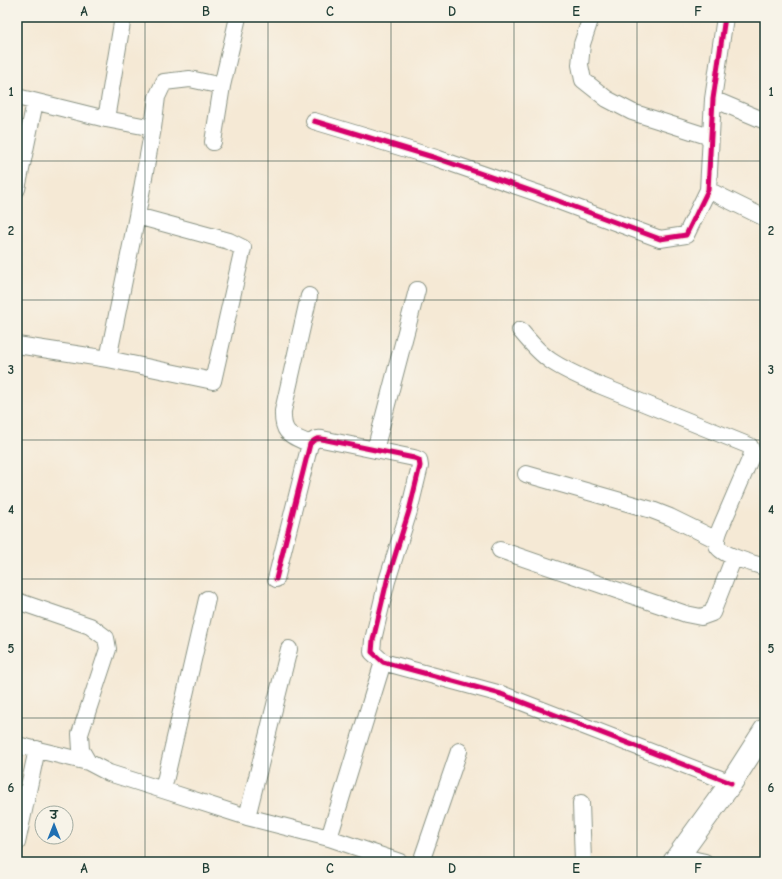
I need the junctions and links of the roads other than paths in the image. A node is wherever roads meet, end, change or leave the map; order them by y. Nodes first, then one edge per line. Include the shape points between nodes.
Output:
1 (123, 17) edge
2 (238, 17) edge
3 (592, 17) edge
4 (725, 17) edge
5 (222, 86) junction
6 (17, 97) edge
7 (713, 99) junction
8 (35, 102) junction
9 (106, 119) junction
10 (314, 121) dead end
11 (765, 121) edge
12 (153, 128) junction
13 (710, 137) junction
14 (213, 142) dead end
15 (17, 189) edge
16 (708, 190) junction
17 (137, 216) junction
18 (765, 218) edge
19 (417, 290) dead end
20 (308, 296) dead end
21 (520, 330) dead end
22 (17, 345) edge
23 (108, 360) junction
24 (310, 444) junction
25 (375, 450) junction
26 (526, 474) dead end
27 (716, 540) junction
28 (500, 550) dead end
29 (734, 557) junction
30 (765, 567) edge
31 (276, 579) dead end
32 (207, 600) dead end
33 (17, 602) edge
34 (289, 649) dead end
35 (383, 662) junction
36 (764, 734) edge
37 (17, 745) edge
38 (37, 749) junction
39 (459, 751) dead end
40 (88, 762) junction
41 (731, 783) junction
42 (163, 790) junction
43 (581, 803) dead end
44 (247, 817) junction
45 (329, 838) junction
46 (17, 843) edge
47 (676, 859) edge
48 (400, 862) edge
49 (421, 862) edge
50 (583, 862) edge
51 (705, 862) edge

1 - 9 street
2 - 5 street
3 - 13 street via 582,44 580,65 583,80 607,99 632,112
4 - 7 street
5 - 12 street via 190,79 164,82 156,97
5 - 14 street
6 - 8 street
7 - 11 street
7 - 13 street
8 - 9 street
8 - 15 street
9 - 12 street
10 - 16 street via 436,158 660,239 686,235
12 - 17 street
13 - 16 street
16 - 18 street
17 - 23 street
17 - 23 street via 229,241 242,248 213,381
19 - 25 street
20 - 24 street via 283,421 284,429 291,435
21 - 27 street via 551,360 576,374 750,446 751,457
22 - 23 street
24 - 25 street via 318,438
24 - 31 street
25 - 35 street via 414,458 419,460 420,466 373,640 372,652
26 - 27 street via 652,510
27 - 29 street via 720,550
28 - 29 street via 701,617 712,612
29 - 30 street
32 - 42 street
33 - 40 street via 90,626 106,638 108,649 80,734 81,750
34 - 44 street
35 - 41 street via 501,694
35 - 45 street
36 - 41 street
37 - 38 street
38 - 40 street
38 - 46 street
39 - 49 street
40 - 42 street via 109,773
41 - 47 street
42 - 44 street
43 - 50 street
44 - 45 street
45 - 48 street
47 - 51 street

